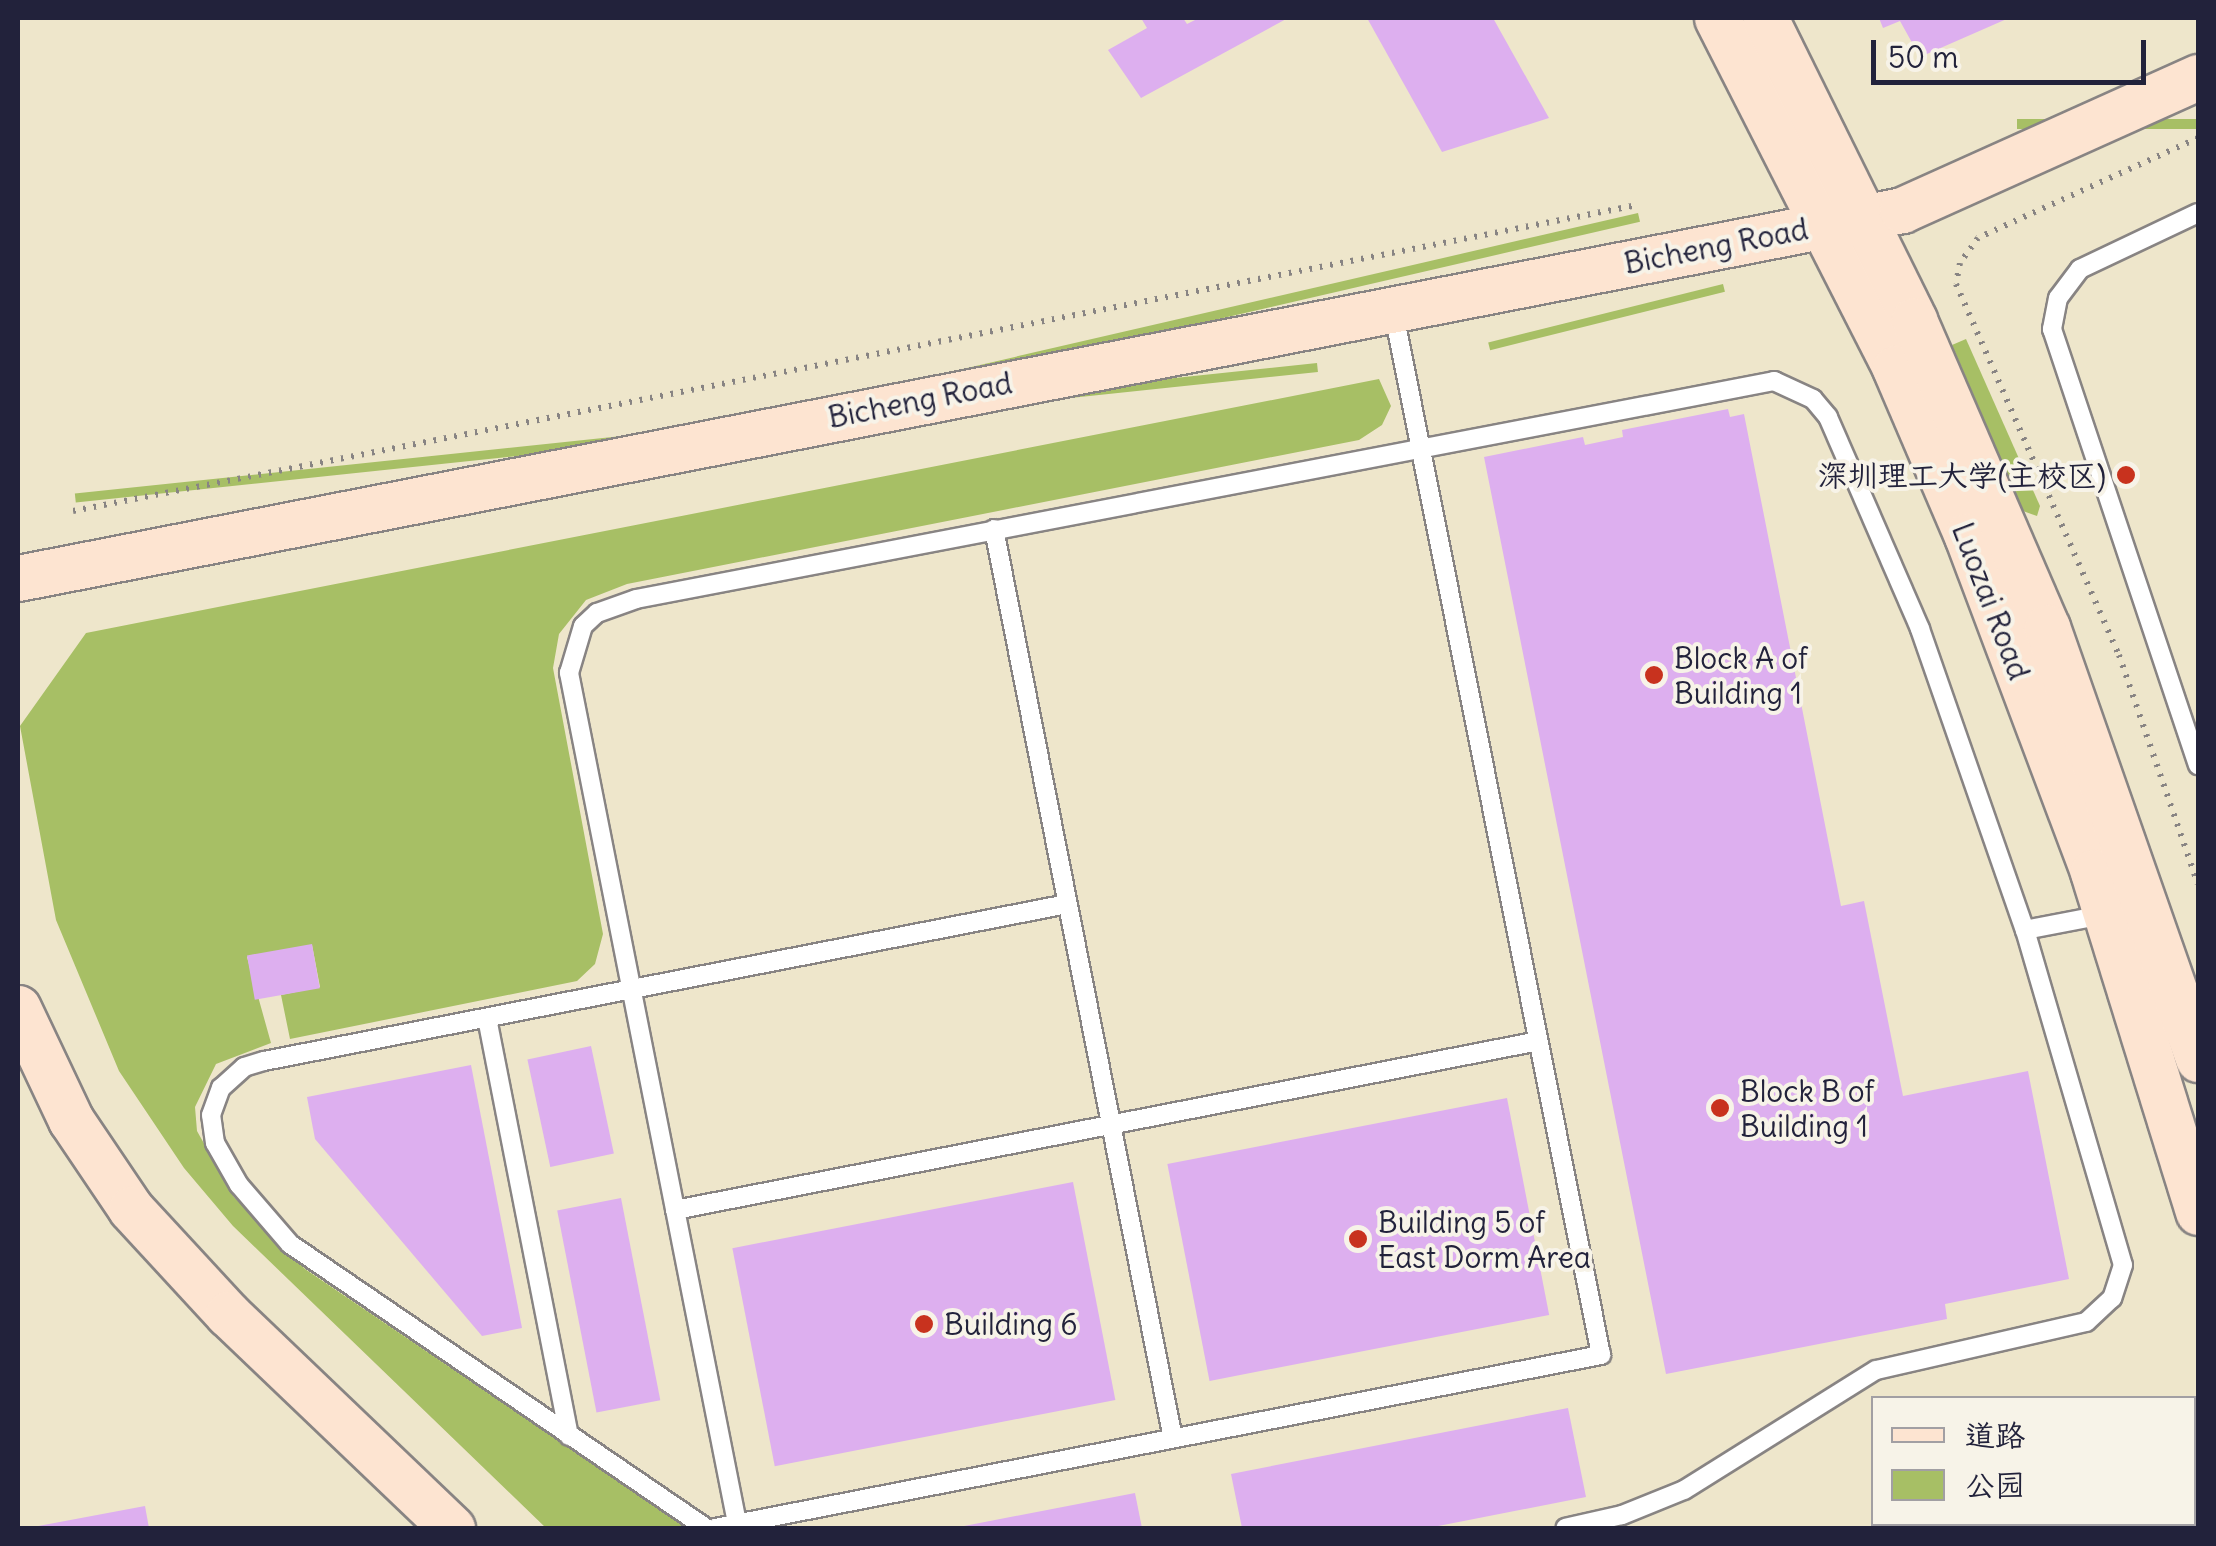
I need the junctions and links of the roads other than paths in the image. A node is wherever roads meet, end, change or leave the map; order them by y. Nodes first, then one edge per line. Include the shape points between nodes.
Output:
1 (1717, 18) edge
2 (1764, 18) edge
3 (2198, 77) edge
4 (2198, 213) edge
5 (1844, 222) junction
6 (1393, 308) junction
7 (994, 529) junction
8 (18, 578) edge
9 (2198, 765) edge
10 (1067, 904) junction
11 (2107, 914) junction
12 (2025, 930) junction
13 (632, 989) junction
14 (18, 1008) edge
15 (487, 1018) junction
16 (1539, 1041) junction
17 (2198, 1058) edge
18 (1111, 1124) junction
19 (675, 1210) junction
20 (2198, 1212) edge
21 (570, 1436) junction
22 (1174, 1439) junction
23 (738, 1526) edge
24 (452, 1528) edge
25 (706, 1528) edge
26 (715, 1528) edge
27 (1565, 1528) edge

1 - 5 street, Luozai Road
2 - 5 street, Luozai Road
3 - 5 street, Bicheng Road via 1902,210
4 - 9 lane via 2080,269 2058,298 2052,329
5 - 6 street, Bicheng Road
5 - 11 street, Luozai Road
5 - 17 street, Luozai Road via 2047,627
6 - 8 street, Bicheng Road
6 - 16 lane
7 - 10 lane
7 - 12 lane via 1753,380 1794,388 1828,417 1920,628
7 - 13 lane via 636,599 596,613 583,626 569,673
10 - 13 lane
10 - 18 lane
11 - 12 lane
11 - 20 street, Luozai Road
12 - 27 lane via 2118,1234 2123,1266 2112,1298 2068,1329 1876,1370 1684,1490
13 - 15 lane
13 - 19 lane
14 - 24 street via 70,1120 131,1209 228,1314
15 - 21 lane
15 - 21 lane via 244,1067 221,1088 211,1130 239,1186 290,1244
16 - 18 lane
16 - 22 lane via 1601,1354
18 - 19 lane
18 - 22 lane
19 - 23 lane
21 - 25 lane
22 - 23 lane
23 - 26 lane

